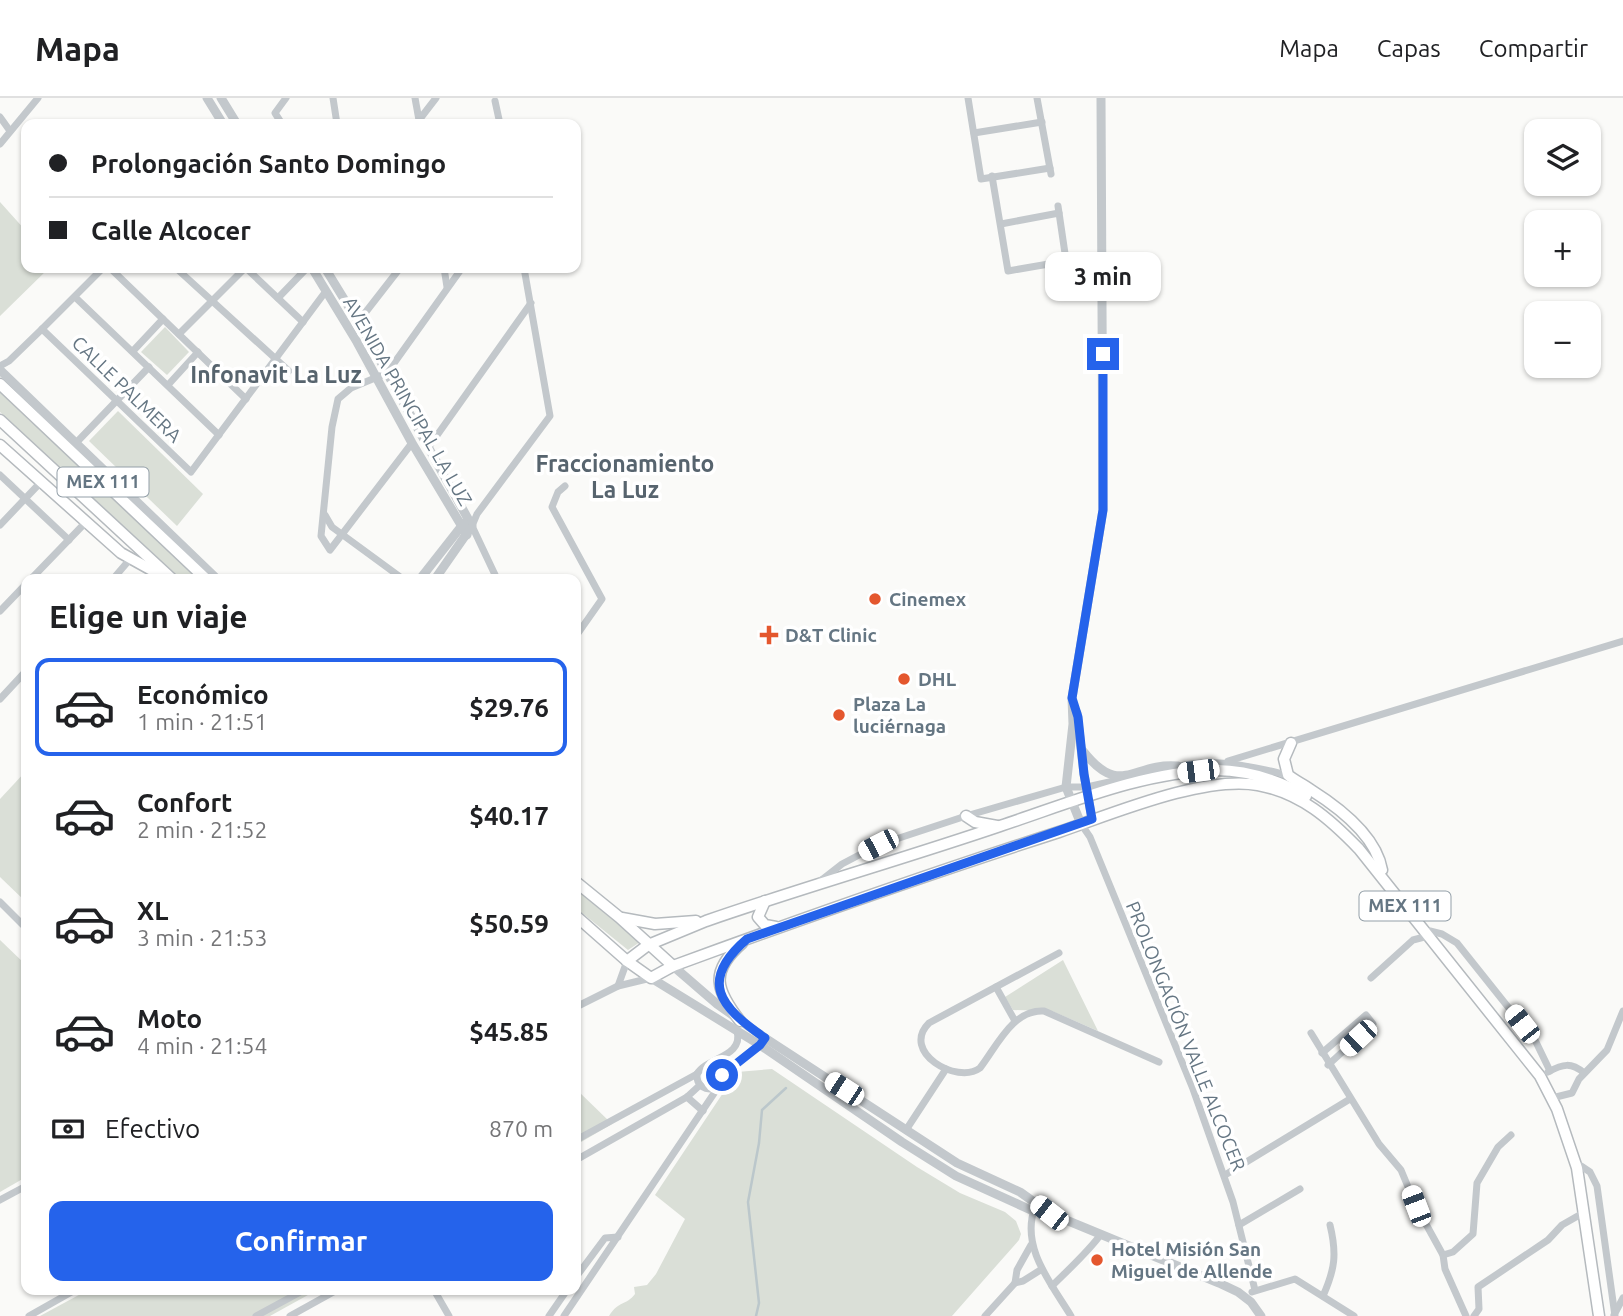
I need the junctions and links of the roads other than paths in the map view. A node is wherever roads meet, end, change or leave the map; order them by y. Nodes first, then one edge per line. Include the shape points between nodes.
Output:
1 (38, 98) edge
2 (207, 98) edge
3 (221, 98) edge
4 (286, 98) edge
5 (333, 98) edge
6 (415, 98) edge
7 (436, 98) edge
8 (968, 98) edge
9 (1037, 98) edge
10 (1101, 98) edge
11 (495, 101) dead end
12 (0, 117) edge
13 (220, 119) edge
14 (234, 119) edge
15 (279, 119) edge
16 (336, 119) edge
17 (418, 119) edge
18 (420, 119) edge
19 (498, 119) edge
20 (1042, 122) junction
21 (0, 125) edge
22 (10, 131) junction
23 (974, 133) junction
24 (0, 144) edge
25 (992, 176) junction
26 (1001, 224) junction
27 (98, 273) edge
28 (115, 273) edge
29 (181, 273) edge
30 (240, 273) edge
31 (250, 273) edge
32 (304, 273) edge
33 (313, 273) edge
34 (328, 273) edge
35 (396, 273) edge
36 (445, 273) edge
37 (458, 273) edge
38 (525, 273) edge
39 (447, 288) junction
40 (326, 291) junction
41 (75, 297) junction
42 (278, 298) junction
43 (211, 302) junction
44 (531, 303) junction
45 (163, 318) junction
46 (303, 322) junction
47 (358, 322) junction
48 (42, 329) junction
49 (179, 334) junction
50 (132, 351) junction
51 (198, 352) junction
52 (275, 359) junction
53 (149, 367) junction
54 (0, 368) edge
55 (289, 371) dead end
56 (387, 373) junction
57 (376, 376) junction
58 (0, 384) edge
59 (168, 385) junction
60 (246, 398) junction
61 (116, 402) junction
62 (0, 421) edge
63 (219, 435) junction
64 (412, 443) junction
65 (75, 444) junction
66 (0, 445) edge
67 (428, 448) junction
68 (0, 475) edge
69 (41, 482) junction
70 (565, 486) dead end
71 (25, 498) junction
72 (325, 515) junction
73 (86, 522) junction
74 (470, 523) junction
75 (0, 524) edge
76 (460, 527) junction
77 (342, 535) junction
78 (467, 535) junction
79 (69, 540) junction
80 (480, 547) junction
81 (131, 558) junction
82 (36, 574) edge
83 (117, 574) edge
84 (158, 574) edge
85 (167, 574) edge
86 (201, 574) edge
87 (212, 574) edge
88 (396, 574) edge
89 (425, 574) edge
90 (439, 574) edge
91 (494, 574) edge
92 (21, 589) edge
93 (0, 611) edge
94 (581, 629) edge
95 (1623, 641) edge
96 (21, 676) edge
97 (1072, 698) junction
98 (0, 699) edge
99 (1292, 743) junction
100 (1082, 750) junction
101 (1228, 761) junction
102 (1178, 766) junction
103 (1288, 775) junction
104 (1066, 787) junction
105 (1087, 792) junction
106 (1070, 801) junction
107 (966, 816) junction
108 (1092, 819) junction
109 (1081, 824) junction
110 (999, 826) junction
111 (1090, 837) junction
112 (1382, 870) junction
113 (815, 884) junction
114 (581, 886) edge
115 (765, 901) junction
116 (0, 902) edge
117 (620, 917) junction
118 (581, 920) edge
119 (706, 921) junction
120 (21, 924) edge
121 (781, 927) junction
122 (1429, 933) junction
123 (747, 939) junction
124 (648, 945) junction
125 (1059, 953) dead end
126 (627, 961) junction
127 (673, 966) junction
128 (652, 978) junction
129 (1371, 978) dead end
130 (618, 986) junction
131 (996, 987) junction
132 (581, 1004) edge
133 (1623, 1011) edge
134 (1015, 1021) junction
135 (738, 1026) junction
136 (1311, 1033) dead end
137 (763, 1042) junction
138 (1322, 1053) junction
139 (1159, 1062) dead end
140 (710, 1065) junction
141 (1328, 1065) junction
142 (946, 1069) junction
143 (1547, 1072) junction
144 (1584, 1073) junction
145 (697, 1074) junction
146 (722, 1075) junction
147 (701, 1086) junction
148 (718, 1086) junction
149 (687, 1097) junction
150 (1556, 1097) junction
151 (1350, 1099) junction
152 (708, 1103) junction
153 (703, 1111) junction
154 (906, 1130) junction
155 (1511, 1135) dead end
156 (581, 1137) edge
157 (581, 1157) edge
158 (1581, 1166) junction
159 (1225, 1175) junction
160 (21, 1189) edge
161 (1300, 1189) dead end
162 (0, 1200) edge
163 (1035, 1207) junction
164 (1583, 1213) junction
165 (1239, 1225) junction
166 (1330, 1226) dead end
167 (1101, 1234) junction
168 (618, 1237) junction
169 (1031, 1245) junction
170 (1443, 1255) junction
171 (1042, 1269) junction
172 (581, 1270) edge
173 (1015, 1283) junction
174 (1052, 1286) junction
175 (1255, 1290) junction
176 (581, 1291) edge
177 (66, 1295) edge
178 (295, 1295) edge
179 (328, 1295) edge
180 (437, 1295) edge
181 (564, 1295) edge
182 (578, 1295) edge
183 (1323, 1296) junction
184 (1244, 1297) junction
185 (1623, 1298) edge
186 (29, 1316) edge
187 (257, 1316) edge
188 (290, 1316) edge
189 (449, 1316) edge
190 (549, 1316) edge
191 (564, 1316) edge
192 (985, 1316) edge
193 (1071, 1316) edge
194 (1261, 1316) edge
195 (1354, 1316) edge
196 (1466, 1316) edge
197 (1474, 1316) edge
198 (1601, 1316) edge
199 (1614, 1316) edge

1 - 22 street
2 - 13 street
3 - 14 street
4 - 15 street via 275,113
5 - 16 street
6 - 17 street
7 - 18 street
8 - 23 street
9 - 20 street
10 - 97 street via 1103,510
11 - 19 street
12 - 22 street
20 - 23 street
20 - 25 street via 1050,171
21 - 22 street
22 - 24 street
23 - 25 street via 981,179
25 - 26 street
26 - 26 street via 1058,210 1066,264 1008,271
27 - 41 street
28 - 45 street
29 - 43 street
30 - 43 street
31 - 42 street
32 - 42 street
33 - 40 street, AVENIDA PRINCIPAL LA LUZ
34 - 47 street, AVENIDA PRINCIPAL LA LUZ
35 - 47 street
36 - 39 street
37 - 39 street
38 - 44 street
39 - 56 street
40 - 46 street
40 - 57 street, AVENIDA PRINCIPAL LA LUZ
41 - 48 street
41 - 50 street
42 - 46 street
43 - 49 street
43 - 52 street
44 - 67 street
44 - 74 street via 550,416
45 - 49 street
45 - 50 street
46 - 52 street
47 - 56 street, AVENIDA PRINCIPAL LA LUZ
48 - 54 street
48 - 61 street, CALLE PALMERA
49 - 51 street
50 - 53 street
51 - 59 street
51 - 60 street
52 - 55 street
52 - 60 street
53 - 59 street
53 - 61 street
54 - 65 street
56 - 57 street
56 - 67 street, AVENIDA PRINCIPAL LA LUZ
57 - 64 street, AVENIDA PRINCIPAL LA LUZ
57 - 72 street via 338,399
58 - 86 main road, MEX 111
59 - 63 street
60 - 63 street
61 - 63 street, CALLE PALMERA via 191,472
61 - 65 street
62 - 85 main road, MEX 111
64 - 76 street, AVENIDA PRINCIPAL LA LUZ
64 - 77 street
65 - 87 street
66 - 69 main road
67 - 74 street, AVENIDA PRINCIPAL LA LUZ
68 - 71 street
69 - 71 street
69 - 73 main road
70 - 94 street via 552,508 602,599
71 - 75 street
71 - 79 street
72 - 77 street
72 - 77 street via 321,536 330,550
73 - 79 street
73 - 81 main road
74 - 76 street
74 - 78 street
74 - 80 street, AVENIDA PRINCIPAL LA LUZ
76 - 78 street, AVENIDA PRINCIPAL LA LUZ
76 - 89 street
77 - 88 street
78 - 80 street, AVENIDA PRINCIPAL LA LUZ
78 - 90 street
79 - 82 street
80 - 91 street, AVENIDA PRINCIPAL LA LUZ
81 - 83 street
81 - 84 main road
92 - 93 street
95 - 99 street
96 - 98 street
97 - 100 street
97 - 104 street
99 - 101 street
99 - 103 main road via 1284,759
100 - 102 street via 1100,771 1118,777
100 - 105 street
101 - 102 street
101 - 103 street
102 - 105 street
103 - 112 main road via 1354,825 1380,858
104 - 105 street
104 - 106 street
104 - 107 street
105 - 106 main road, MEX 111
105 - 108 street
105 - 112 main road, MEX 111 via 1177,774 1242,772 1283,783 1312,800 1338,819
106 - 109 street
106 - 110 main road, MEX 111
107 - 110 main road
107 - 113 street via 878,845 842,863
108 - 109 main road, MEX 111
108 - 111 street, PROLONGACIÓN VALLE ALCOCER
108 - 122 main road, MEX 111 via 1215,784 1258,785 1282,792 1334,822
109 - 111 street, PROLONGACIÓN VALLE ALCOCER
109 - 121 main road, MEX 111
110 - 113 main road, MEX 111
111 - 159 street, PROLONGACIÓN VALLE ALCOCER
112 - 122 main road, MEX 111
113 - 115 main road, MEX 111
114 - 117 main road, MEX 111
115 - 119 main road, MEX 111
115 - 121 main road via 758,916 769,926
116 - 120 street
117 - 119 main road, MEX 111 via 655,924
117 - 124 main road, MEX 111
118 - 126 main road
119 - 124 main road, MEX 111
121 - 123 main road, MEX 111
122 - 129 street via 1413,940
122 - 143 main road, MEX 111
122 - 164 main road, MEX 111 via 1540,1076 1569,1139
123 - 127 main road, MEX 111
123 - 135 main road via 726,960 719,976 722,995
124 - 126 main road, MEX 111
124 - 127 main road, MEX 111
125 - 131 street
126 - 128 main road
126 - 130 street
127 - 128 main road, MEX 111
127 - 135 street
128 - 130 street
128 - 135 street
130 - 132 street
131 - 134 street
131 - 142 street via 922,1030 923,1051
133 - 144 street via 1607,1049
134 - 139 street via 1031,1010 1044,1011
134 - 142 street via 974,1073
135 - 137 street
135 - 140 street via 737,1044
136 - 138 street
137 - 146 street
137 - 154 street
137 - 163 street via 956,1176
138 - 141 street
138 - 141 street via 1366,1015 1373,1024
140 - 145 street
140 - 146 street
141 - 151 street
142 - 154 street
143 - 144 street via 1574,1065
143 - 150 main road, MEX 111
144 - 150 street via 1572,1093
145 - 147 street
145 - 156 street
146 - 148 street
147 - 148 street via 711,1090
147 - 149 street
147 - 152 street
148 - 152 street
149 - 153 street
149 - 157 street
150 - 158 main road, MEX 111
151 - 159 street
151 - 170 street via 1401,1170
152 - 153 street
153 - 168 street
154 - 163 street via 957,1163 1020,1192
155 - 170 street via 1498,1147 1477,1183 1473,1234
158 - 198 main road, MEX 111
158 - 199 street via 1597,1186
159 - 165 street, PROLONGACIÓN VALLE ALCOCER
160 - 162 street
161 - 165 street
163 - 167 street
163 - 169 street
164 - 197 street via 1478,1287 1479,1309
164 - 198 main road, MEX 111
165 - 175 street, PROLONGACIÓN VALLE ALCOCER
166 - 183 street via 1336,1249
167 - 174 street
167 - 184 street via 1191,1269
168 - 172 street via 606,1238
168 - 176 street
169 - 171 street
169 - 173 street
170 - 196 street
171 - 173 street
171 - 174 street
173 - 192 street
174 - 193 street
175 - 183 street via 1295,1279
175 - 184 street
177 - 186 street
178 - 187 street
179 - 188 street
180 - 189 street
181 - 190 street
182 - 191 street
183 - 195 street
184 - 194 street
185 - 199 street

